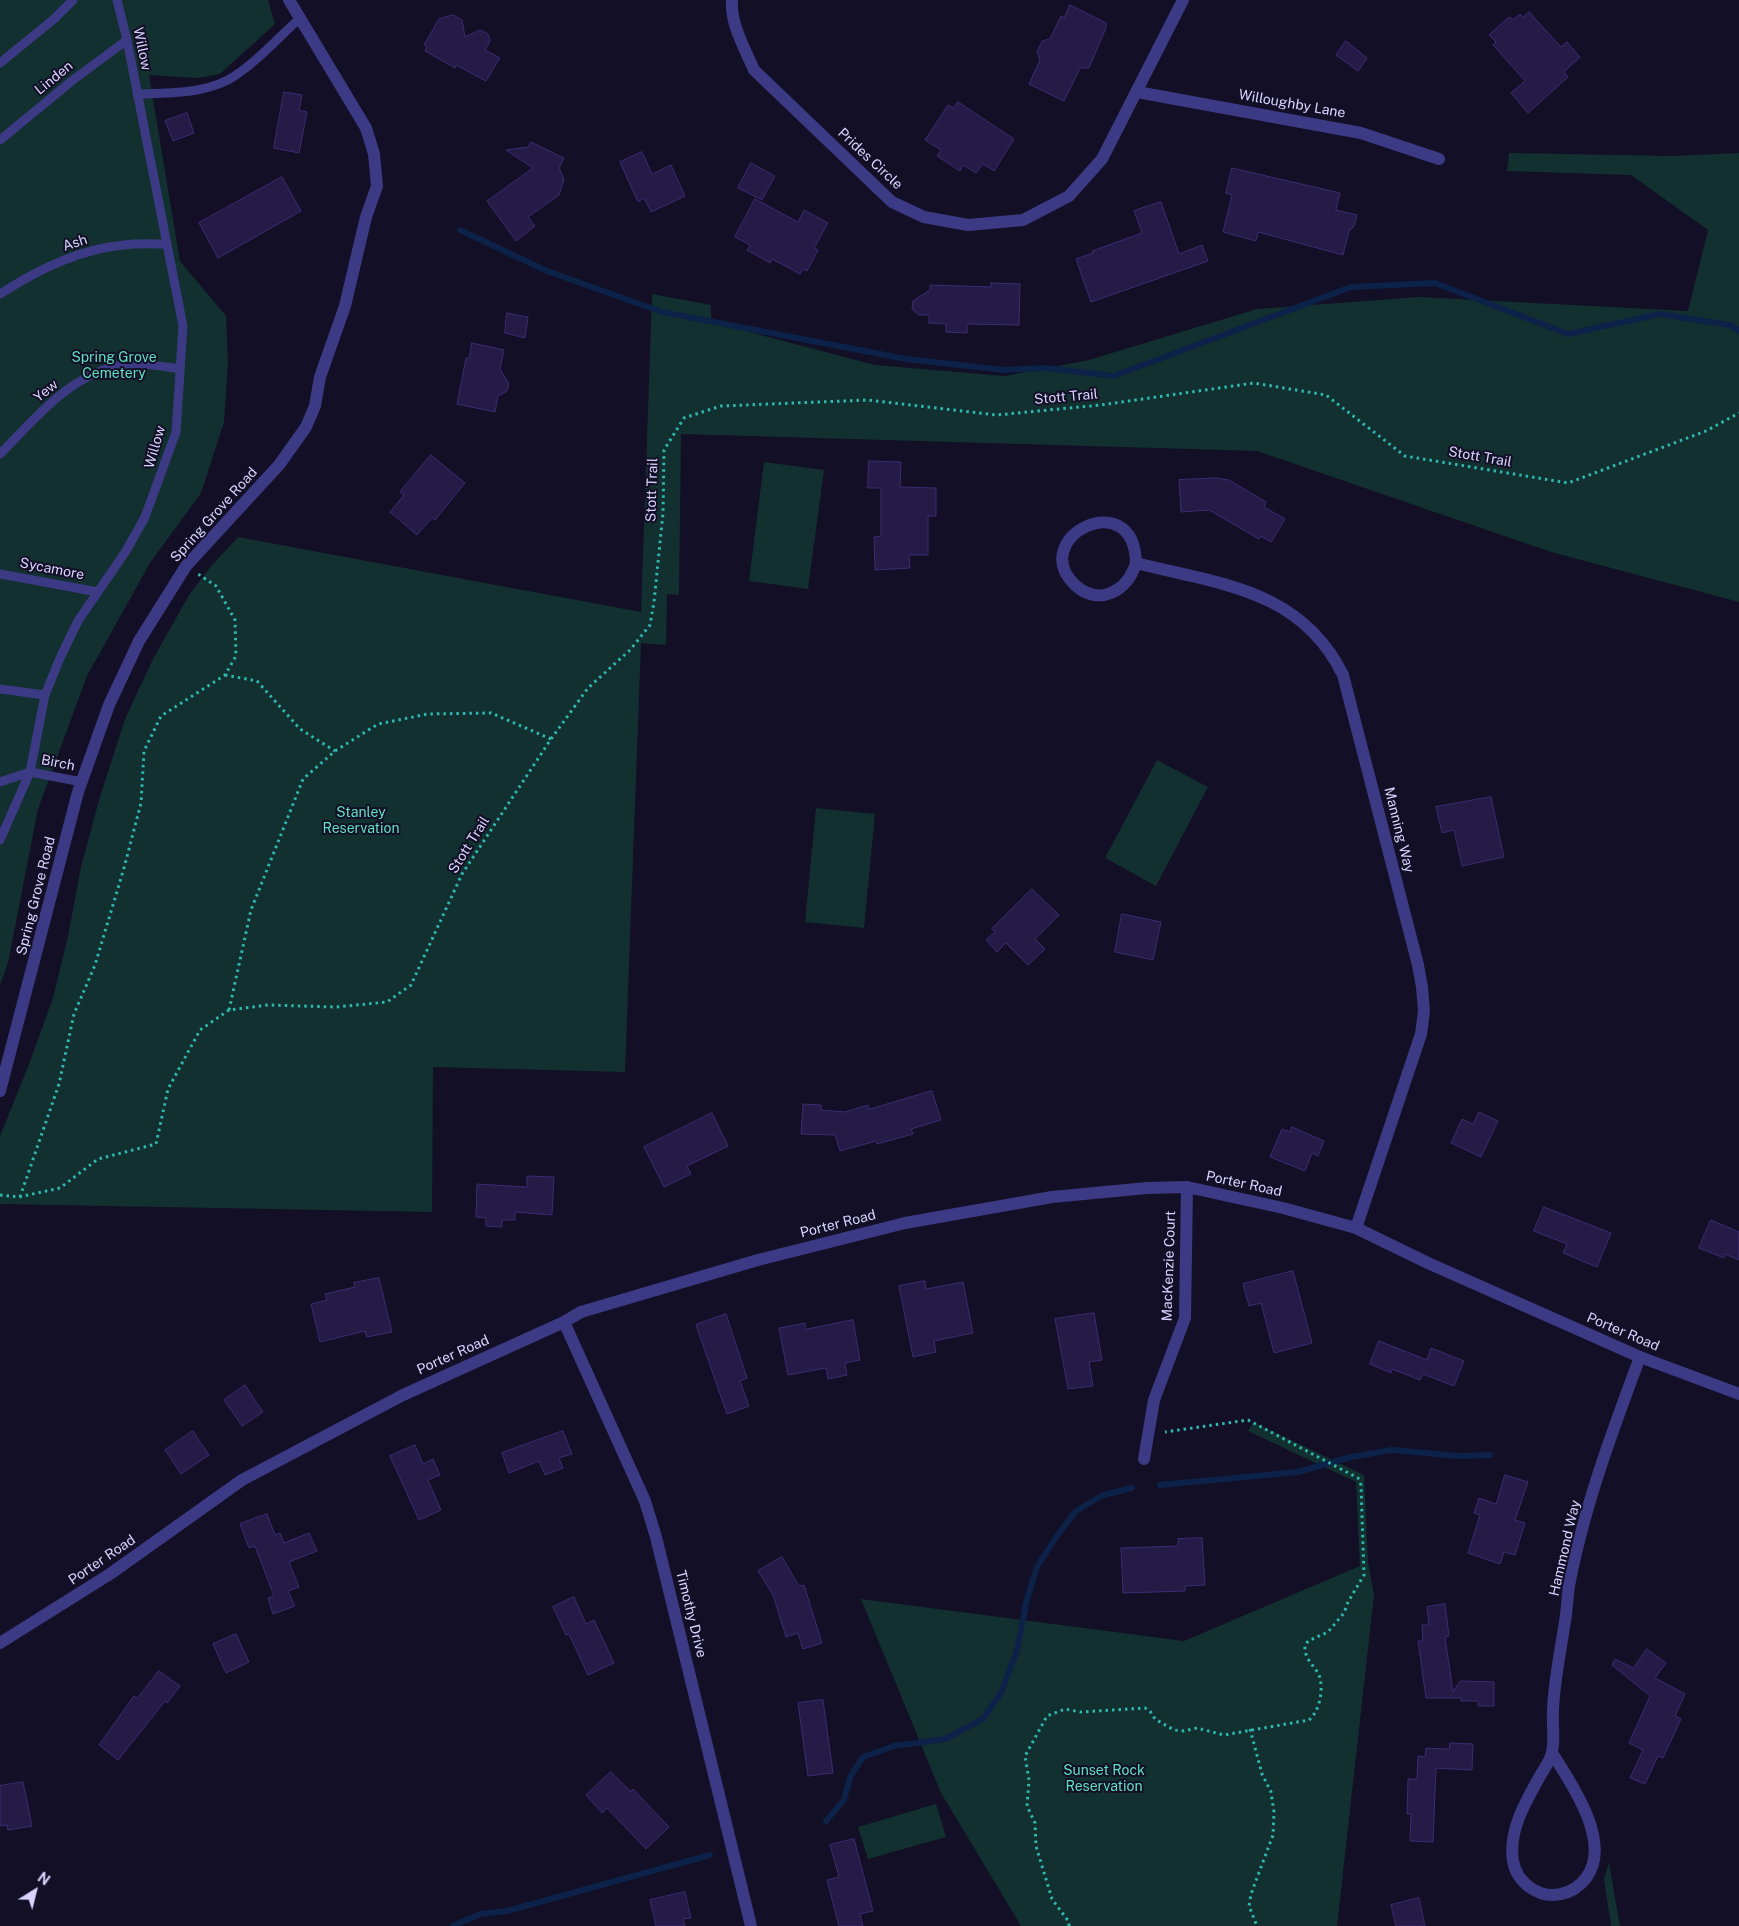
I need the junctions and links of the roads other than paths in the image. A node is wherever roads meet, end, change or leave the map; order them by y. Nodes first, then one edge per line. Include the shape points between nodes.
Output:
1 (73, 0) edge
2 (117, 0) edge
3 (289, 0) edge
4 (732, 0) edge
5 (1183, 0) edge
6 (299, 19) junction
7 (127, 40) junction
8 (0, 63) edge
9 (1137, 92) junction
10 (137, 94) junction
11 (0, 140) edge
12 (1439, 159) dead end
13 (166, 244) junction
14 (0, 294) edge
15 (180, 369) junction
16 (0, 454) edge
17 (1136, 563) junction
18 (0, 574) edge
19 (98, 592) junction
20 (0, 689) edge
21 (45, 695) junction
22 (30, 772) junction
23 (0, 782) edge
24 (82, 782) junction
25 (0, 840) edge
26 (0, 1091) edge
27 (1187, 1187) junction
28 (1356, 1228) junction
29 (564, 1322) junction
30 (1640, 1357) junction
31 (1739, 1394) edge
32 (1144, 1459) dead end
33 (0, 1643) edge
34 (1552, 1753) junction
35 (751, 1926) edge

1 - 8 lane
2 - 7 lane, Willow
3 - 6 street, Spring Grove Road
4 - 9 street, Prides Circle via 731,10 754,70 892,202 924,217 968,225 1023,220 1044,211 1069,196 1102,159
5 - 9 street, Prides Circle
6 - 10 lane via 229,79 183,93
6 - 24 street, Spring Grove Road via 345,89 366,128 374,154 377,186 366,216 345,306 306,427 275,470 186,566 139,641 109,706
7 - 10 lane, Willow
7 - 11 lane, Linden
9 - 12 street, Willoughby Lane via 1361,133
10 - 13 lane, Willow
13 - 14 lane, Ash via 124,244 82,253 28,276
13 - 15 lane, Willow via 183,326
15 - 16 lane, Yew via 146,364 116,366 84,378 47,406
15 - 19 lane, Willow via 176,432 161,478 145,517
17 - 17 street via 1126,584 1112,592 1095,594 1084,591 1068,576 1064,553 1075,531 1086,524 1099,522 1111,524 1131,539
17 - 28 street, Manning Way via 1246,591 1281,606 1322,640 1342,675 1418,965 1424,1011 1415,1057
18 - 19 lane, Sycamore
19 - 21 lane, Willow via 60,658
20 - 21 lane
21 - 22 lane, Willow
22 - 23 lane, Birch
22 - 24 lane, Birch
22 - 25 lane, Willow
24 - 26 street, Spring Grove Road
27 - 28 street, Porter Road
27 - 29 street, Porter Road via 1052,1197 905,1223 758,1260 582,1312
27 - 32 street, MacKenzie Court via 1185,1318 1154,1400
28 - 30 street, Porter Road
29 - 33 street, Porter Road via 403,1395 242,1480 110,1574
29 - 35 street, Timothy Drive via 645,1501
30 - 31 street, Porter Road
30 - 34 street, Hammond Way via 1602,1458 1579,1540 1558,1663
34 - 34 street, Hammond Way via 1584,1808 1592,1832 1594,1855 1584,1881 1574,1890 1554,1895 1540,1893 1528,1886 1515,1870 1513,1856 1516,1828 1522,1811

